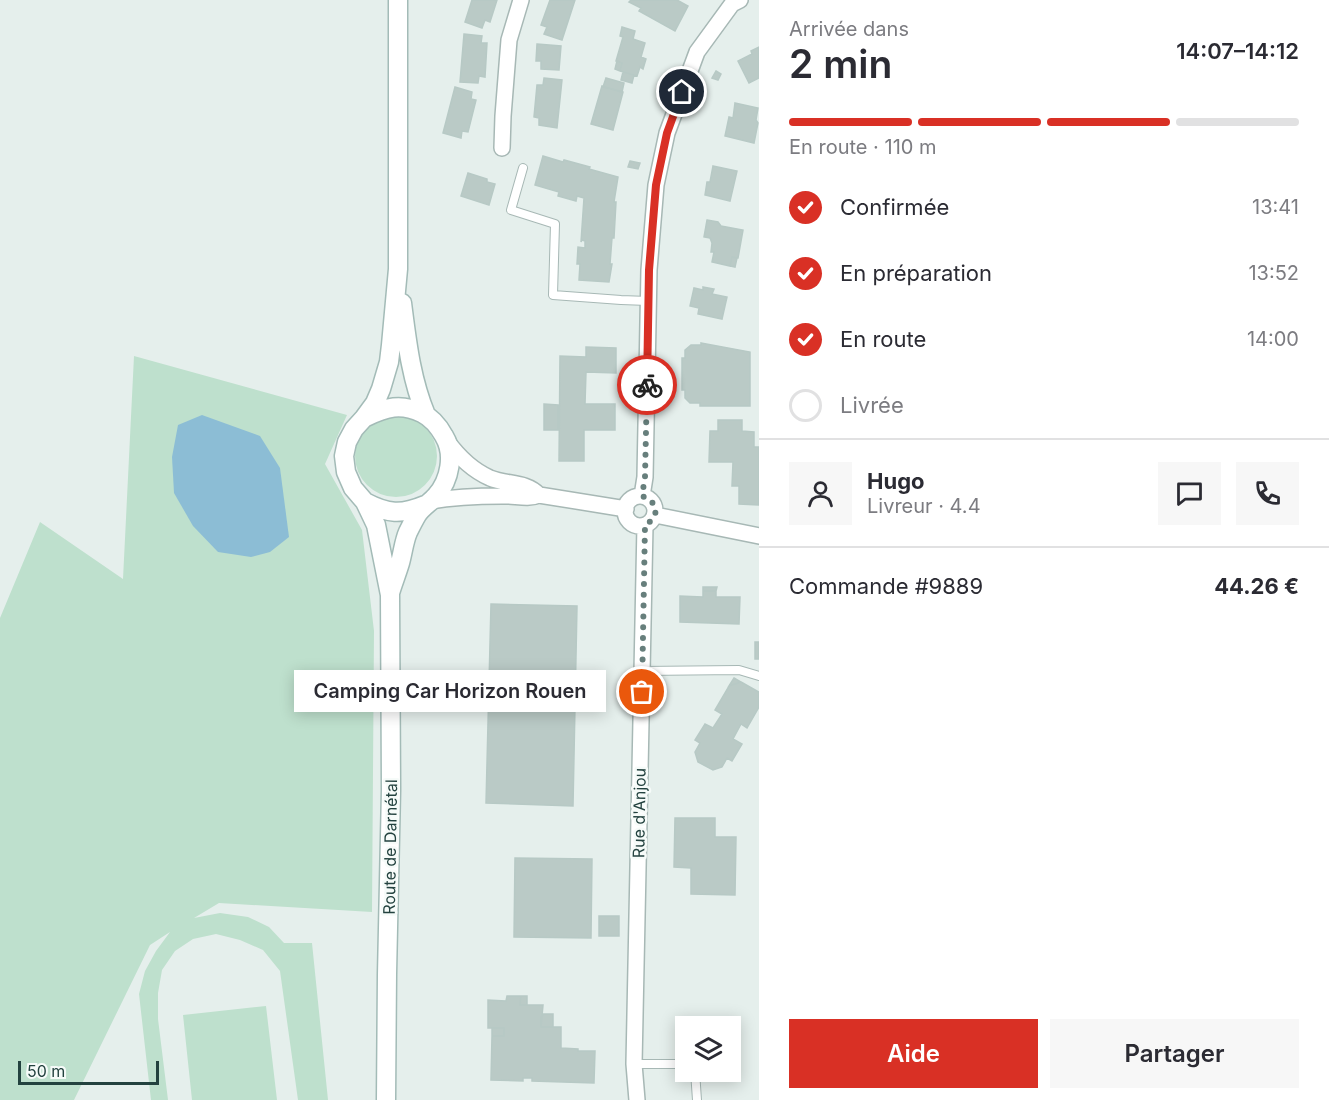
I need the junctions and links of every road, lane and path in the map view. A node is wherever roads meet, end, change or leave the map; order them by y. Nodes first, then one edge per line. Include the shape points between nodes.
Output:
1 (398, 0) edge
2 (521, 0) edge
3 (733, 1) edge
4 (502, 148) dead end
5 (523, 168) dead end
6 (398, 269) junction
7 (648, 301) junction
8 (426, 415) junction
9 (364, 418) junction
10 (447, 441) junction
11 (539, 495) junction
12 (642, 496) junction
13 (365, 502) junction
14 (428, 503) junction
15 (626, 509) junction
16 (650, 520) junction
17 (759, 536) edge
18 (390, 595) junction
19 (642, 671) junction
20 (759, 676) edge
21 (634, 1064) junction
22 (675, 1064) edge
23 (696, 1082) edge
24 (386, 1100) edge
25 (637, 1100) edge
26 (697, 1100) edge

1 - 6 main road
2 - 4 street via 509,40
3 - 7 street via 697,52 667,133 656,185
5 - 7 lane via 511,210 555,224 553,295
6 - 8 main road via 408,354
6 - 9 main road via 389,362 381,389
7 - 12 street
8 - 9 main road via 400,407
8 - 10 main road
9 - 13 main road via 347,442 344,456 353,488
10 - 11 street via 472,467 490,478 533,489
10 - 14 main road via 447,477
11 - 14 street via 451,497
11 - 15 street
12 - 15 street via 630,500
12 - 16 street via 655,507
13 - 14 main road via 396,513
13 - 18 main road via 376,525
14 - 18 main road via 407,534
15 - 16 street via 630,522 639,526
16 - 17 street
16 - 19 street, Rue d'Anjou
18 - 24 main road, Route de Darnétal
19 - 20 lane via 739,670
19 - 21 street, Rue d'Anjou
21 - 22 lane
21 - 25 street, Rue d'Anjou
23 - 26 lane

